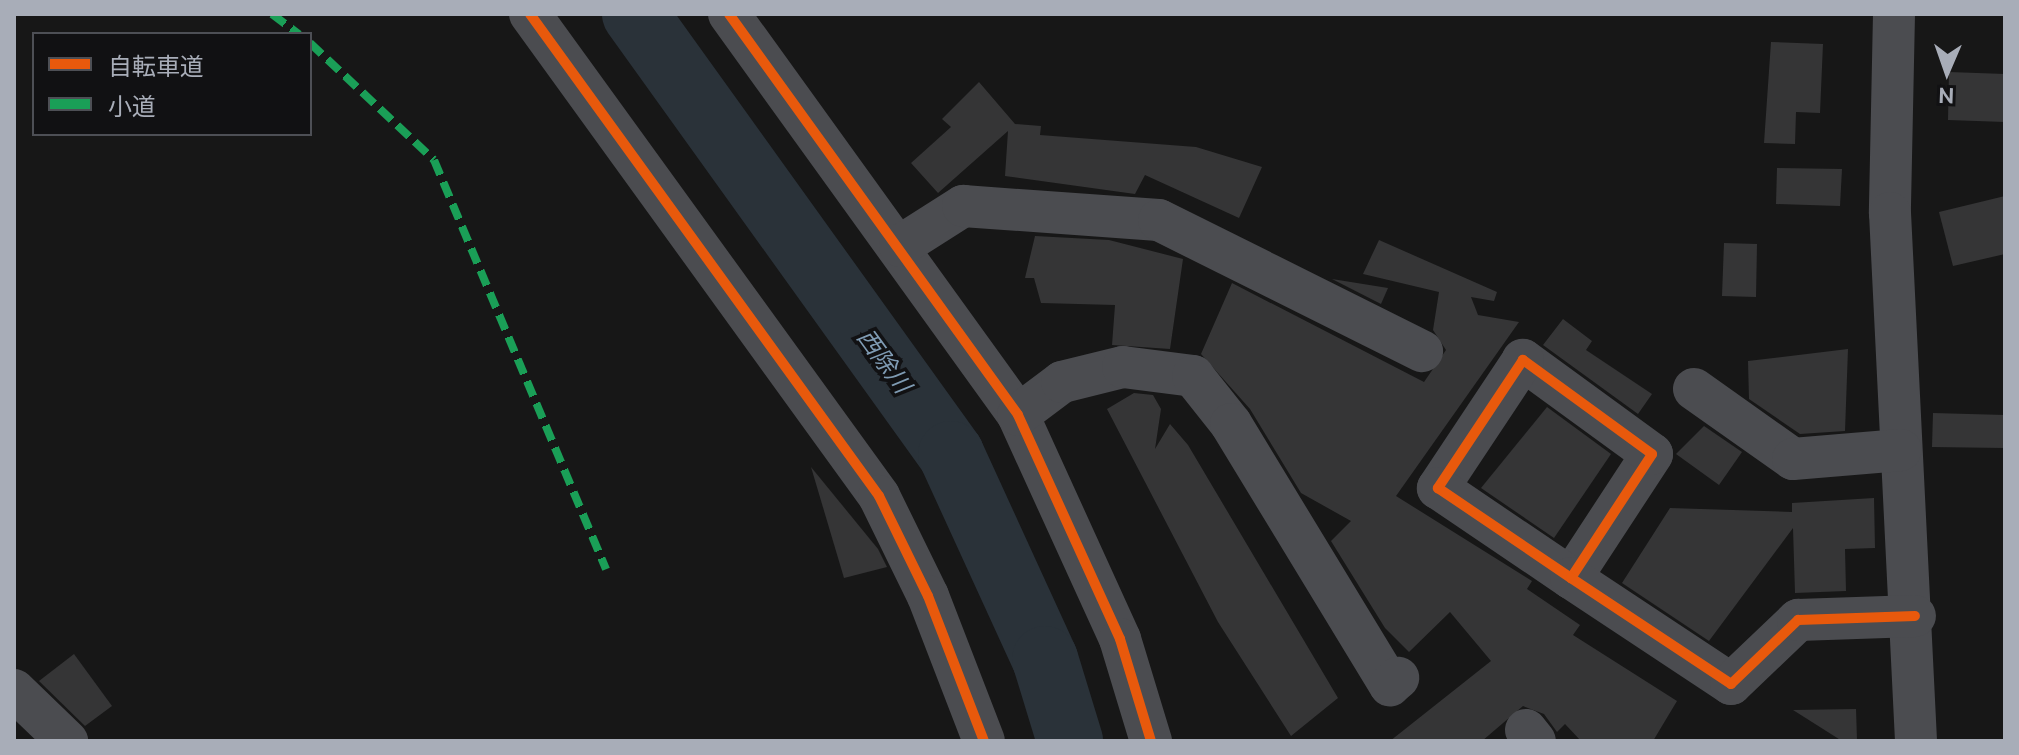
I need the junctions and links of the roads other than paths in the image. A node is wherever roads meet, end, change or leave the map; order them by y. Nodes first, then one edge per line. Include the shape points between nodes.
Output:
1 (530, 14) edge
2 (729, 14) edge
3 (1894, 14) edge
4 (900, 246) junction
5 (1422, 351) dead end
6 (1694, 389) dead end
7 (1018, 415) junction
8 (1901, 450) junction
9 (1571, 578) junction
10 (1915, 616) junction
11 (1398, 678) dead end
12 (14, 690) edge
13 (67, 741) edge
14 (984, 741) edge
15 (1150, 741) edge
16 (1916, 741) edge

1 - 14 street via 879,496 928,596
2 - 4 street
3 - 8 street via 1890,213
4 - 5 street via 963,206 1159,220
4 - 7 street
6 - 8 street via 1793,459
7 - 11 street via 1062,382 1123,367 1193,376 1231,424 1390,685
7 - 15 street via 1120,639
8 - 10 street
9 - 9 street via 1438,488 1523,360 1652,454
9 - 10 street via 1731,684 1798,620
10 - 16 street
12 - 13 street

